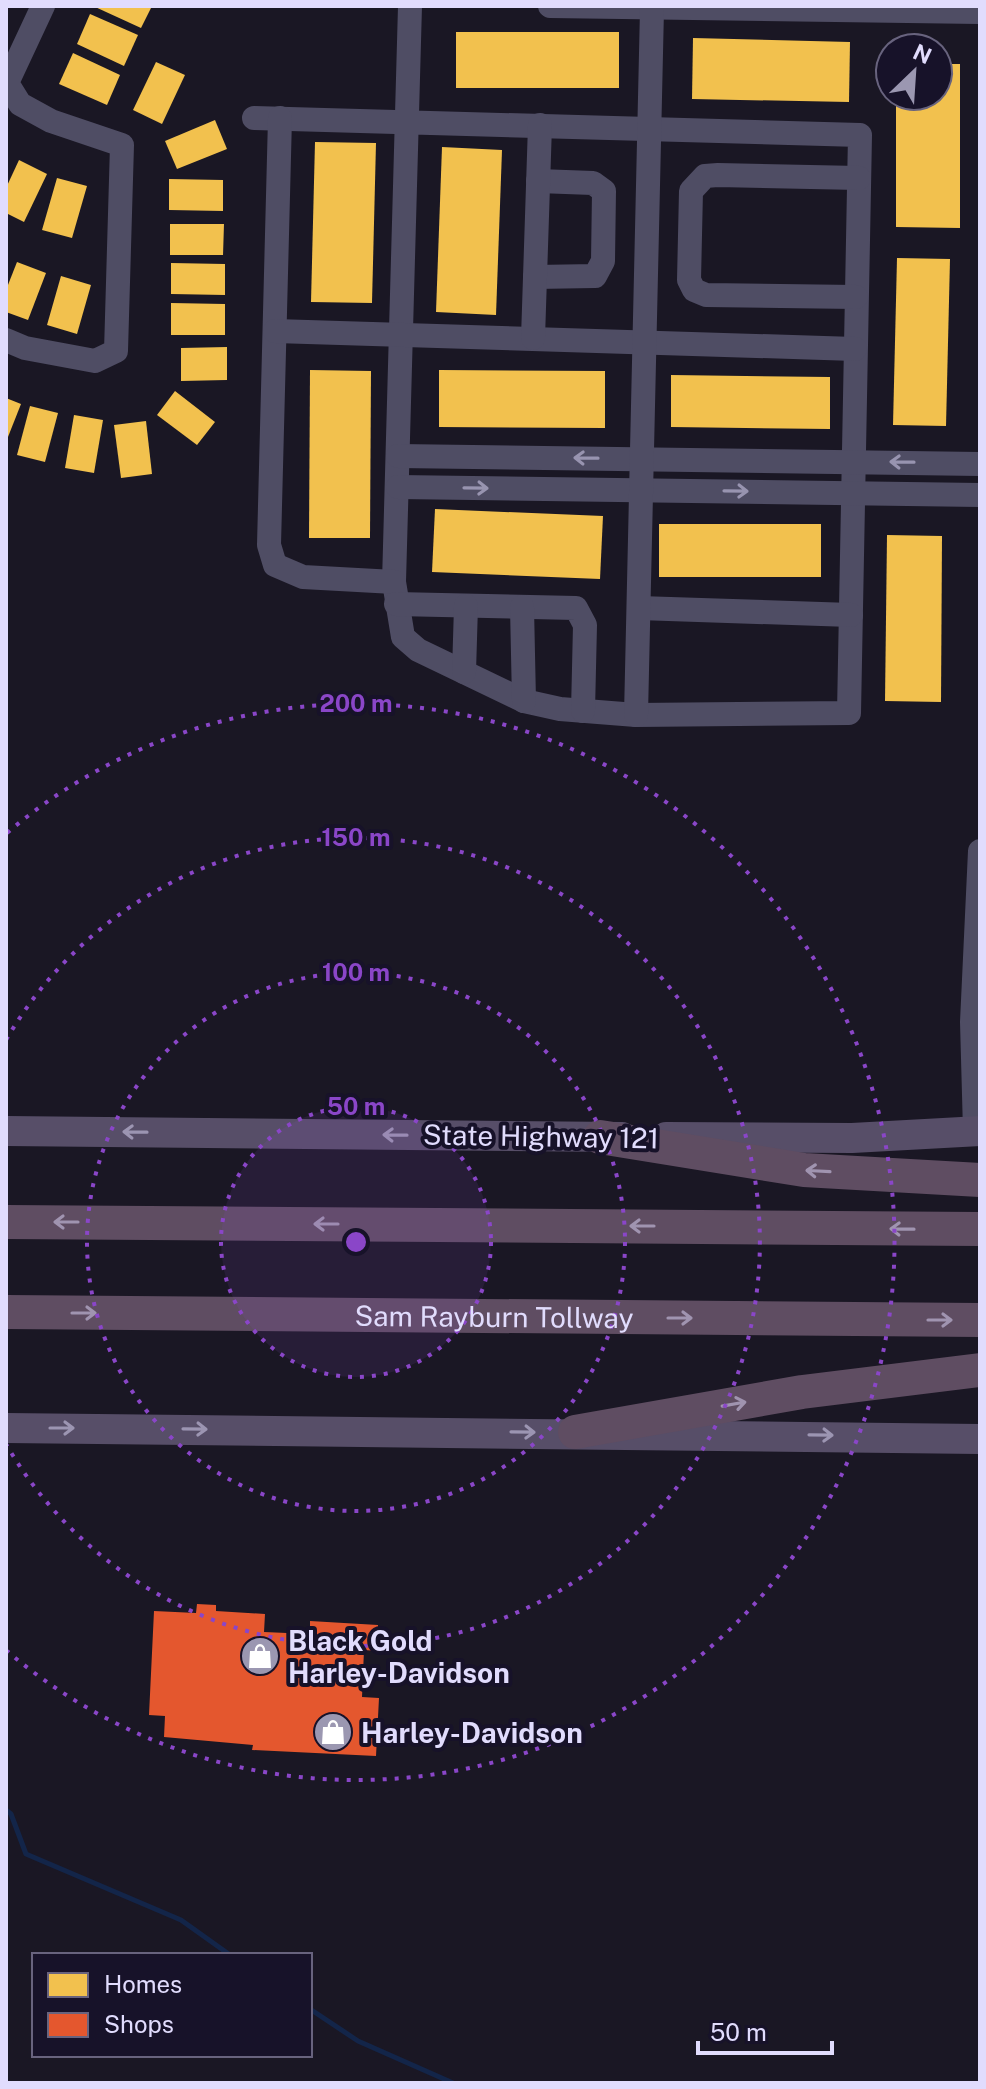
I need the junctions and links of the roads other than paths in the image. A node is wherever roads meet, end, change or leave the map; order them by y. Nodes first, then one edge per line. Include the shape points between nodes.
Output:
1 (43, 6) edge
2 (410, 6) edge
3 (550, 6) edge
4 (652, 9) junction
5 (980, 12) edge
6 (7, 83) edge
7 (254, 118) dead end
8 (280, 118) junction
9 (407, 121) junction
10 (540, 125) junction
11 (649, 128) junction
12 (859, 178) junction
13 (538, 181) junction
14 (535, 277) junction
15 (856, 297) junction
16 (275, 331) junction
17 (401, 334) junction
18 (533, 338) junction
19 (6, 340) edge
20 (644, 342) junction
21 (855, 349) junction
22 (398, 456) junction
23 (642, 459) junction
24 (853, 462) junction
25 (980, 464) edge
26 (398, 487) junction
27 (642, 490) junction
28 (853, 492) junction
29 (980, 495) edge
30 (395, 593) junction
31 (466, 606) junction
32 (522, 607) junction
33 (639, 608) junction
34 (851, 615) junction
35 (464, 672) junction
36 (524, 701) junction
37 (583, 711) junction
38 (636, 715) junction
39 (980, 851) edge
40 (978, 946) edge
41 (6, 1131) edge
42 (977, 1131) edge
43 (600, 1137) junction
44 (980, 1180) edge
45 (6, 1222) edge
46 (980, 1229) edge
47 (6, 1312) edge
48 (980, 1320) edge
49 (980, 1370) edge
50 (6, 1428) edge
51 (575, 1432) junction
52 (980, 1439) edge

1 - 6 street
2 - 9 street
3 - 4 street
4 - 5 street
4 - 11 street
6 - 19 street via 20,104 122,145 116,351 95,361
7 - 8 street
8 - 9 street
8 - 16 street
9 - 10 street
9 - 17 street
10 - 11 street
10 - 13 street
11 - 12 street via 860,135
11 - 20 street
12 - 15 street
12 - 15 street via 705,176 691,191 689,280 694,290 706,295
13 - 14 street
13 - 14 street via 593,183 604,191 603,261 595,276
14 - 18 street
15 - 21 street
16 - 17 street
16 - 30 street via 269,545 275,565 303,577
17 - 18 street
17 - 22 street
18 - 20 street
20 - 21 street
20 - 23 street
21 - 24 street
23 -> 22 street
22 - 26 street
23 - 24 street
23 - 27 street
25 -> 24 street
24 - 28 street
26 -> 27 street
26 - 30 street
27 -> 28 street
27 - 33 street
28 - 29 street
28 - 34 street
30 - 31 street
30 - 35 street via 403,637
31 - 32 street
31 - 35 street
32 - 36 street
32 - 37 street via 576,608 583,615
33 - 34 street
33 - 38 street
34 - 38 street via 849,713
35 - 36 street
36 - 37 street
37 - 38 street
39 - 40 street
40 - 42 street via 972,1022
43 -> 41 main road, State Highway 121
42 - 43 main road, State Highway 121 via 852,1138
44 -> 43 highway via 804,1170
46 -> 45 highway
47 -> 48 highway, Sam Rayburn Tollway
51 -> 49 highway via 802,1392
50 -> 51 main road
51 -> 52 main road

